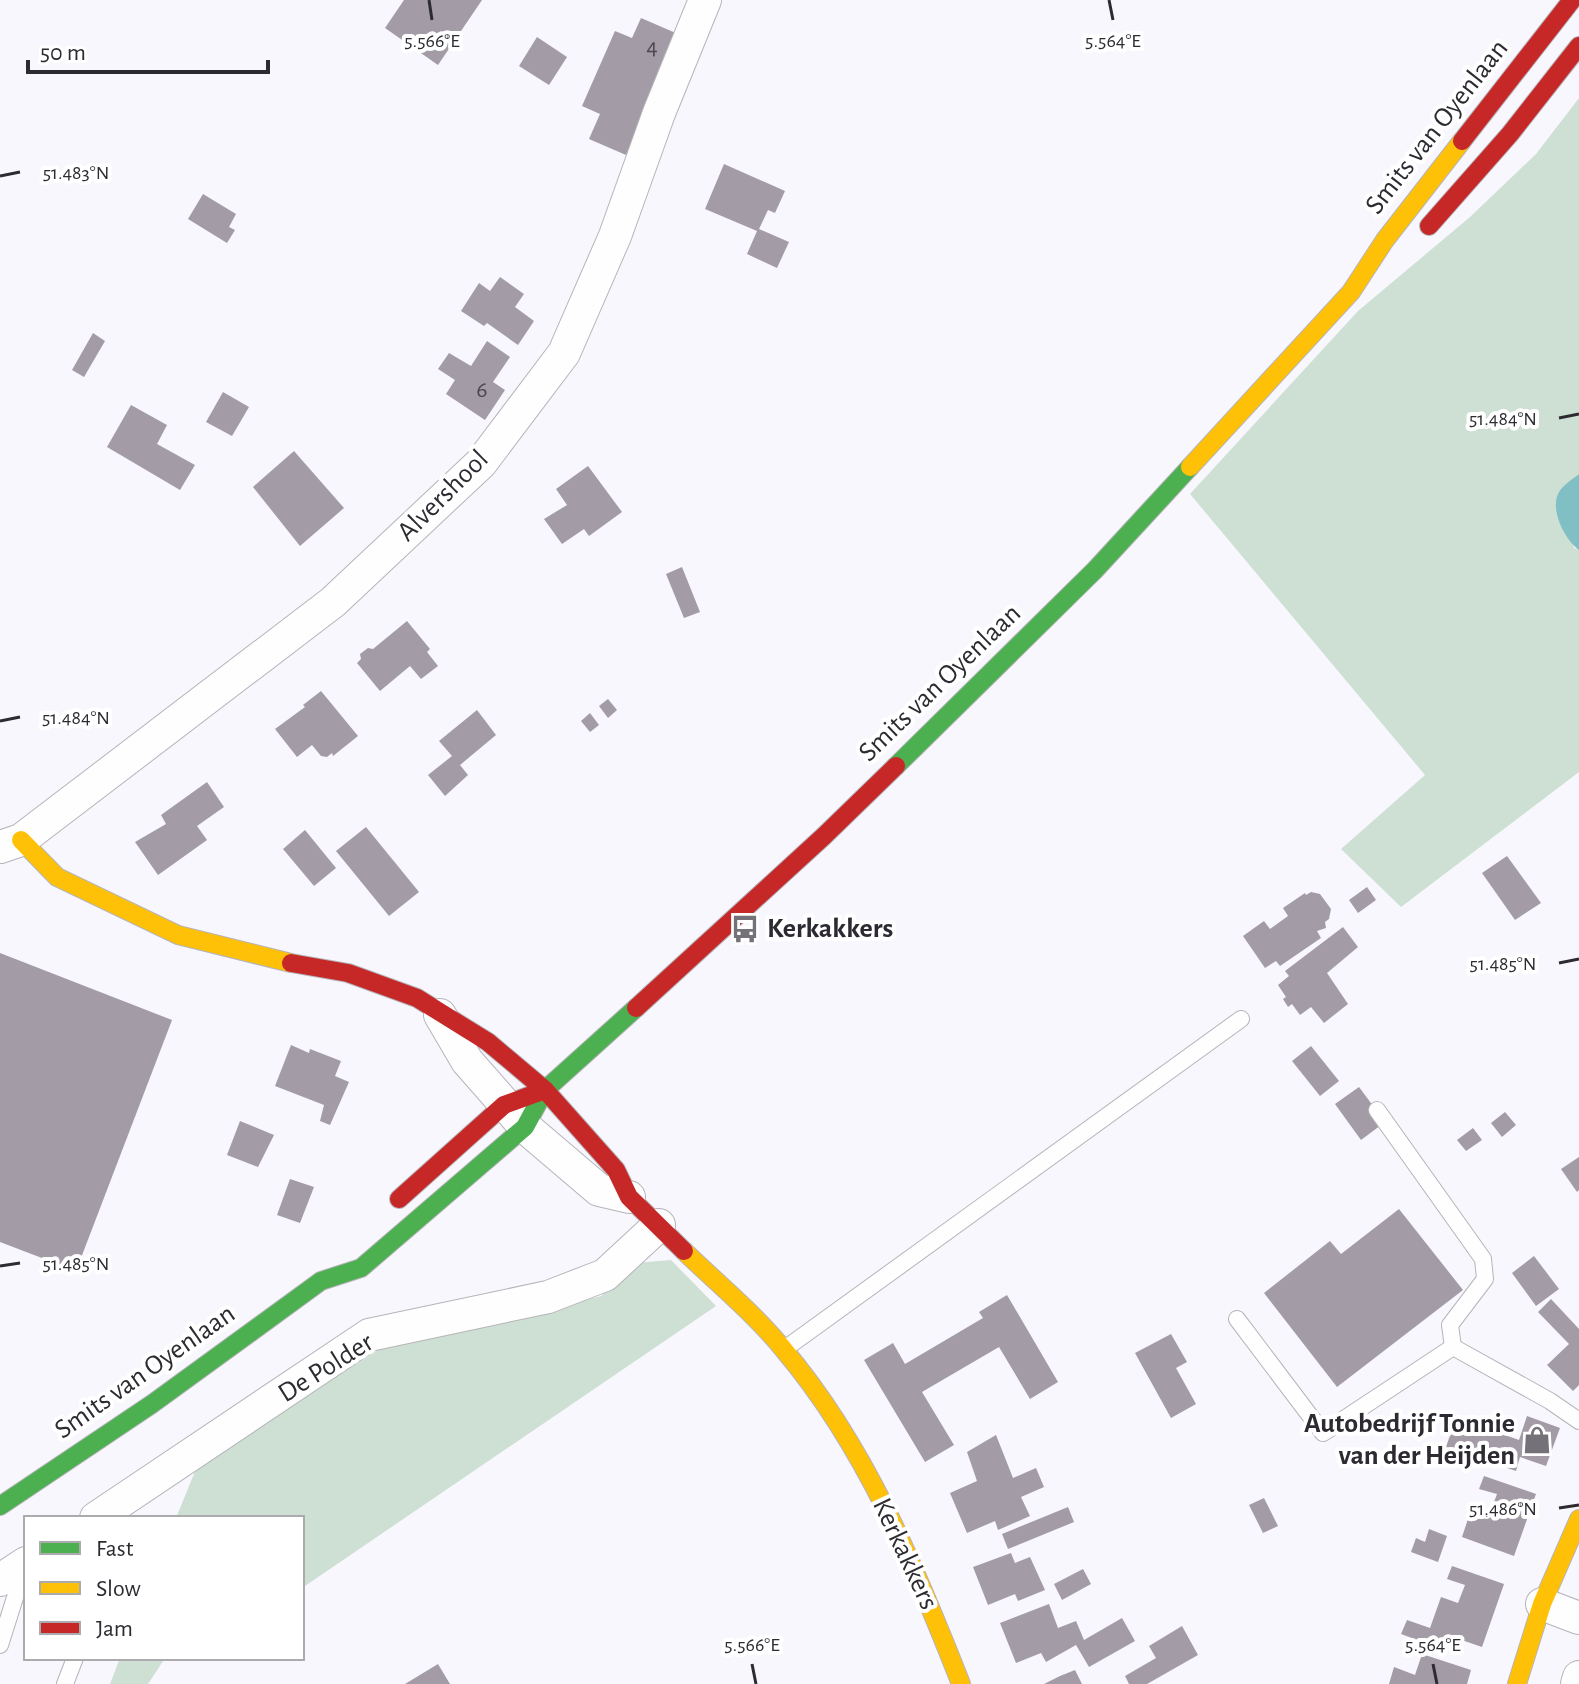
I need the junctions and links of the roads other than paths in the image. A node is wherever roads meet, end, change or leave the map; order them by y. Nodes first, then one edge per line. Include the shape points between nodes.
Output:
1 (705, 0) edge
2 (1572, 0) edge
3 (1579, 46) edge
4 (1420, 234) dead end
5 (1388, 265) dead end
6 (1351, 292) junction
7 (11, 844) edge
8 (439, 1012) junction
9 (1241, 1019) dead end
10 (545, 1090) junction
11 (1377, 1110) dead end
12 (515, 1116) junction
13 (629, 1197) junction
14 (388, 1209) dead end
15 (659, 1225) junction
16 (336, 1260) dead end
17 (321, 1281) junction
18 (1237, 1319) dead end
19 (1453, 1347) junction
20 (784, 1349) junction
21 (1579, 1421) edge
22 (143, 1488) junction
23 (0, 1506) edge
24 (99, 1516) edge
25 (132, 1516) edge
26 (1579, 1519) edge
27 (24, 1564) edge
28 (24, 1569) edge
29 (0, 1580) edge
30 (1542, 1604) junction
31 (1579, 1618) edge
32 (0, 1645) edge
33 (74, 1660) edge
34 (1579, 1677) edge
35 (65, 1684) edge
36 (961, 1684) edge
37 (1517, 1684) edge
38 (1577, 1684) edge

1 - 7 street, Alvershool via 564,353 481,463 333,602
2 - 6 main road, Smits van Oyenlaan via 1385,240
3 - 4 main road, Smits van Oyenlaan via 1510,134
5 - 6 main road, Smits van Oyenlaan
6 - 10 main road, Smits van Oyenlaan via 1095,570 824,836
7 - 8 main road, Kerkakkers via 57,877 178,935 348,973 417,998
8 - 10 main road, Kerkakkers via 488,1042
8 - 12 street, Kerkakkers via 467,1061
9 - 20 lane
10 - 12 main road, Smits van Oyenlaan
10 - 12 main road, Smits van Oyenlaan
10 - 13 main road, Kerkakkers via 616,1170
11 - 19 lane via 1483,1259 1485,1279 1450,1325
12 - 13 street, Kerkakkers via 599,1190
12 - 14 main road, Smits van Oyenlaan
12 - 17 main road, Smits van Oyenlaan via 361,1268
13 - 15 main road, Kerkakkers
15 - 20 main road, Kerkakkers
15 - 22 street, De Polder via 605,1275 548,1297 369,1335
16 - 17 main road, Smits van Oyenlaan
17 - 23 main road, Smits van Oyenlaan
18 - 19 lane via 1323,1433
19 - 21 lane
20 - 36 main road, Kerkakkers via 834,1419 884,1505
22 - 24 street, De Polder
22 - 25 lane
26 - 30 main road
27 - 29 street
28 - 32 lane
30 - 31 street
30 - 37 main road
33 - 35 lane
34 - 38 street

